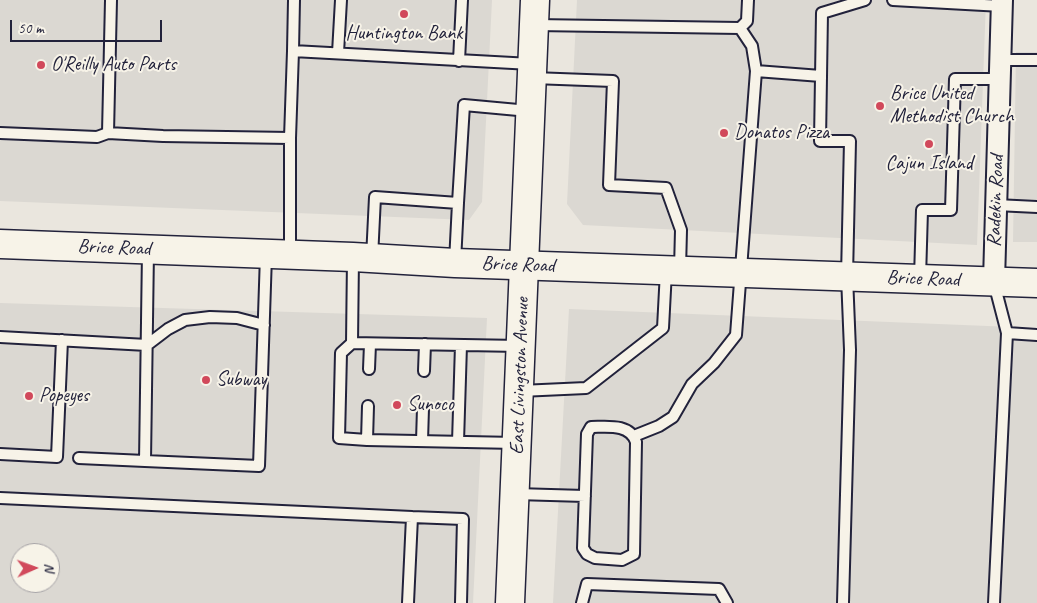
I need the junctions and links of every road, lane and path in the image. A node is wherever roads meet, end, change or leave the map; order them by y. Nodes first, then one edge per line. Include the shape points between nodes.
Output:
1 (111, 0) edge
2 (294, 0) edge
3 (342, 0) edge
4 (462, 0) edge
5 (748, 0) edge
6 (865, 0) edge
7 (893, 0) edge
8 (1002, 3) edge
9 (534, 12) edge
10 (740, 28) junction
11 (293, 51) junction
12 (338, 54) junction
13 (459, 60) junction
14 (1037, 60) edge
15 (1000, 69) junction
16 (532, 71) junction
17 (756, 71) junction
18 (821, 76) junction
19 (530, 111) junction
20 (0, 132) edge
21 (108, 133) junction
22 (290, 138) junction
23 (458, 203) junction
24 (996, 204) junction
25 (1037, 207) edge
26 (0, 244) edge
27 (148, 250) junction
28 (278, 255) junction
29 (362, 258) junction
30 (455, 263) junction
31 (525, 266) junction
32 (673, 271) junction
33 (741, 273) junction
34 (847, 276) junction
35 (920, 279) junction
36 (994, 282) junction
37 (1037, 283) edge
38 (264, 325) junction
39 (1007, 334) junction
40 (1037, 335) edge
41 (0, 337) edge
42 (62, 340) junction
43 (352, 343) junction
44 (370, 344) junction
45 (425, 344) junction
46 (147, 345) junction
47 (461, 345) junction
48 (521, 346) junction
49 (369, 368) dead end
50 (424, 370) dead end
51 (519, 391) junction
52 (368, 406) dead end
53 (423, 408) dead end
54 (634, 436) junction
55 (367, 440) junction
56 (422, 441) junction
57 (458, 442) junction
58 (516, 443) junction
59 (0, 454) edge
60 (79, 458) dead end
61 (145, 461) junction
62 (515, 494) junction
63 (585, 496) junction
64 (0, 498) edge
65 (412, 517) junction
66 (408, 603) edge
67 (461, 603) edge
68 (510, 603) edge
69 (582, 603) edge
70 (727, 603) edge
71 (843, 603) edge
72 (994, 603) edge

1 - 21 lane
2 - 11 lane
3 - 12 lane
4 - 13 lane
5 - 10 lane via 747,21
6 - 18 lane via 822,13
7 - 8 lane
8 - 15 street, Radekin Road
9 - 10 lane
9 - 16 main road, East Livingston Avenue
10 - 17 lane via 752,46
11 - 12 lane
11 - 22 lane
12 - 13 lane
13 - 16 lane
14 - 15 lane
15 - 24 street, Radekin Road
15 - 35 lane via 955,79 951,210 922,210
16 - 19 main road, East Livingston Avenue
16 - 32 lane via 612,80 609,185 666,188 681,230
17 - 18 lane
17 - 33 lane
18 - 34 lane via 820,141 850,142
19 - 23 lane via 464,105
19 - 31 main road, East Livingston Avenue
20 - 21 lane via 97,137
21 - 22 lane
22 - 28 lane
23 - 29 lane via 375,197
23 - 30 lane
24 - 25 lane
24 - 36 street, Radekin Road
26 - 27 main road, Brice Road
27 - 28 main road, Brice Road
27 - 46 lane
28 - 29 main road, Brice Road
28 - 38 lane
29 - 30 main road, Brice Road
29 - 43 lane
30 - 31 main road, Brice Road
31 - 32 main road, Brice Road
31 - 48 main road, East Livingston Avenue
32 - 33 main road, Brice Road
32 - 51 lane via 663,328 586,388
33 - 34 main road, Brice Road
33 - 54 lane via 736,335 692,384 673,417
34 - 35 main road, Brice Road
34 - 71 lane via 850,350
35 - 36 main road, Brice Road
36 - 37 main road, Brice Road
36 - 39 lane
38 - 46 lane via 237,318 185,320
38 - 61 lane via 259,466
39 - 40 lane
39 - 72 lane
41 - 42 lane
42 - 46 lane
42 - 59 lane via 58,457
43 - 44 lane
43 - 55 lane via 341,353 338,438
44 - 45 lane
44 - 49 lane
45 - 47 lane
45 - 50 lane
46 - 61 lane
47 - 48 lane
47 - 57 lane
48 - 51 main road, East Livingston Avenue
51 - 58 main road, East Livingston Avenue
52 - 55 lane
53 - 56 lane
54 - 63 lane via 621,427 591,427 586,434
54 - 63 lane via 634,554 622,560 595,558 587,554 583,548
55 - 56 lane
56 - 57 lane
57 - 58 lane
58 - 62 main road, East Livingston Avenue
60 - 61 lane
62 - 63 lane
62 - 68 main road, East Livingston Avenue
64 - 65 lane
65 - 66 lane
65 - 67 lane via 462,520
69 - 70 lane via 587,584 719,589

